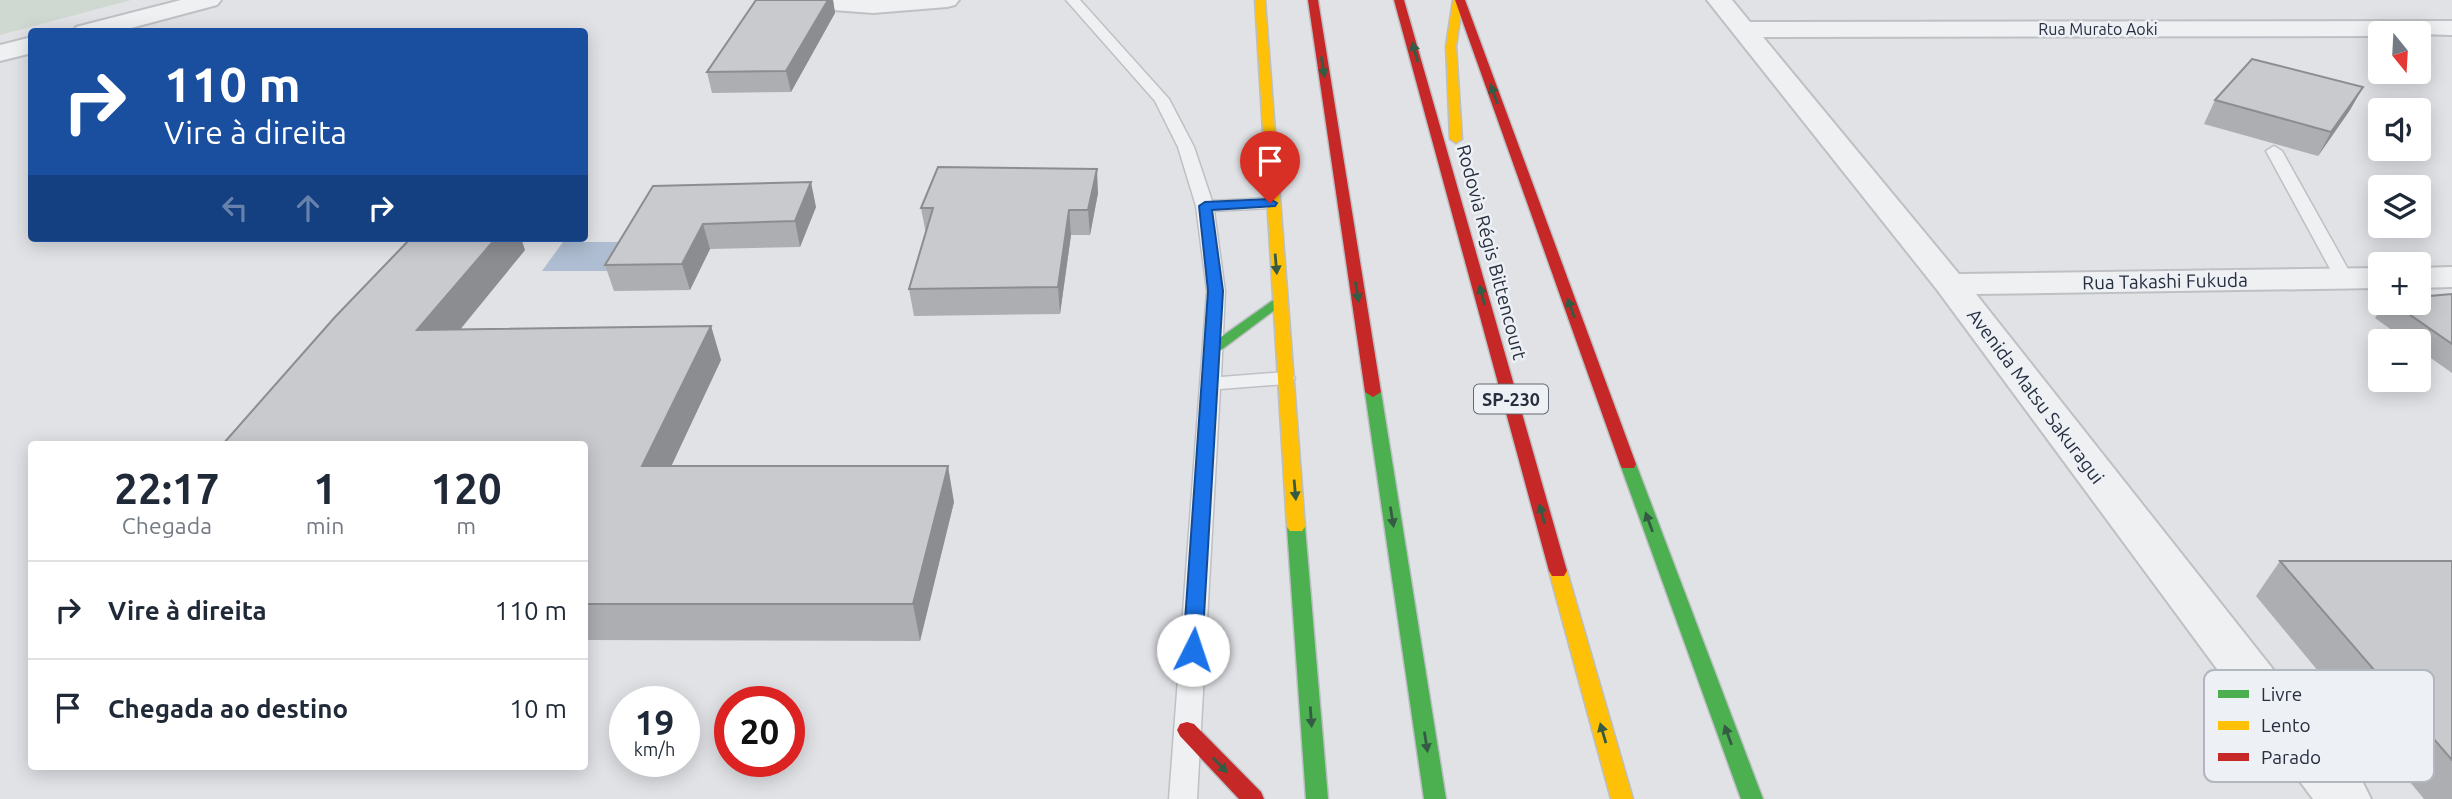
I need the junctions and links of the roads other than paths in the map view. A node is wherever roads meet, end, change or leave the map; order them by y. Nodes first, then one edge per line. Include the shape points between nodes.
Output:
1 (209, 0) edge
2 (793, 0) edge
3 (947, 0) edge
4 (1073, 0) edge
5 (1260, 0) edge
6 (1313, 0) edge
7 (1399, 0) edge
8 (1459, 0) edge
9 (1719, 0) edge
10 (2240, 7) dead end
11 (100, 28) edge
12 (2274, 28) junction
13 (2452, 28) edge
14 (1744, 30) junction
15 (28, 46) edge
16 (0, 53) edge
17 (2274, 151) dead end
18 (1270, 203) junction
19 (1205, 206) junction
20 (1465, 232) junction
21 (2452, 277) edge
22 (2344, 278) junction
23 (2368, 278) edge
24 (2431, 278) edge
25 (1950, 284) junction
26 (1279, 300) junction
27 (1212, 350) junction
28 (1286, 378) junction
29 (1210, 384) junction
30 (2245, 670) edge
31 (1188, 730) junction
32 (2331, 782) edge
33 (1183, 799) edge
34 (1253, 799) edge
35 (1317, 799) edge
36 (1435, 799) edge
37 (1622, 799) edge
38 (1752, 799) edge
39 (2344, 799) edge

1 - 11 street
2 - 3 street via 873,6
4 - 19 lane via 1162,99 1186,148
5 - 18 main road
6 -> 36 main road
20 -> 7 main road, Rodovia Régis Bittencourt / SP-230
8 - 20 main road via 1451,46
38 -> 8 main road
9 - 14 street, Avenida Matsu Sakuragui
10 - 12 street
12 - 13 street, Rua Murato Aoki
12 - 14 street, Rua Murato Aoki
14 - 25 street, Avenida Matsu Sakuragui
15 - 16 street
17 - 22 lane
18 - 19 lane
18 -> 26 main road
19 - 27 lane via 1216,291
37 -> 20 main road, Rodovia Régis Bittencourt / SP-230
21 - 24 street
22 - 23 street, Rua Takashi Fukuda
22 - 25 street, Rua Takashi Fukuda
25 - 30 street, Avenida Matsu Sakuragui
26 - 27 main road
26 - 28 main road
27 - 29 lane
28 - 29 lane
28 -> 35 main road
29 - 31 lane
31 - 33 lane
31 -> 34 main road
32 - 39 street, Avenida Matsu Sakuragui

